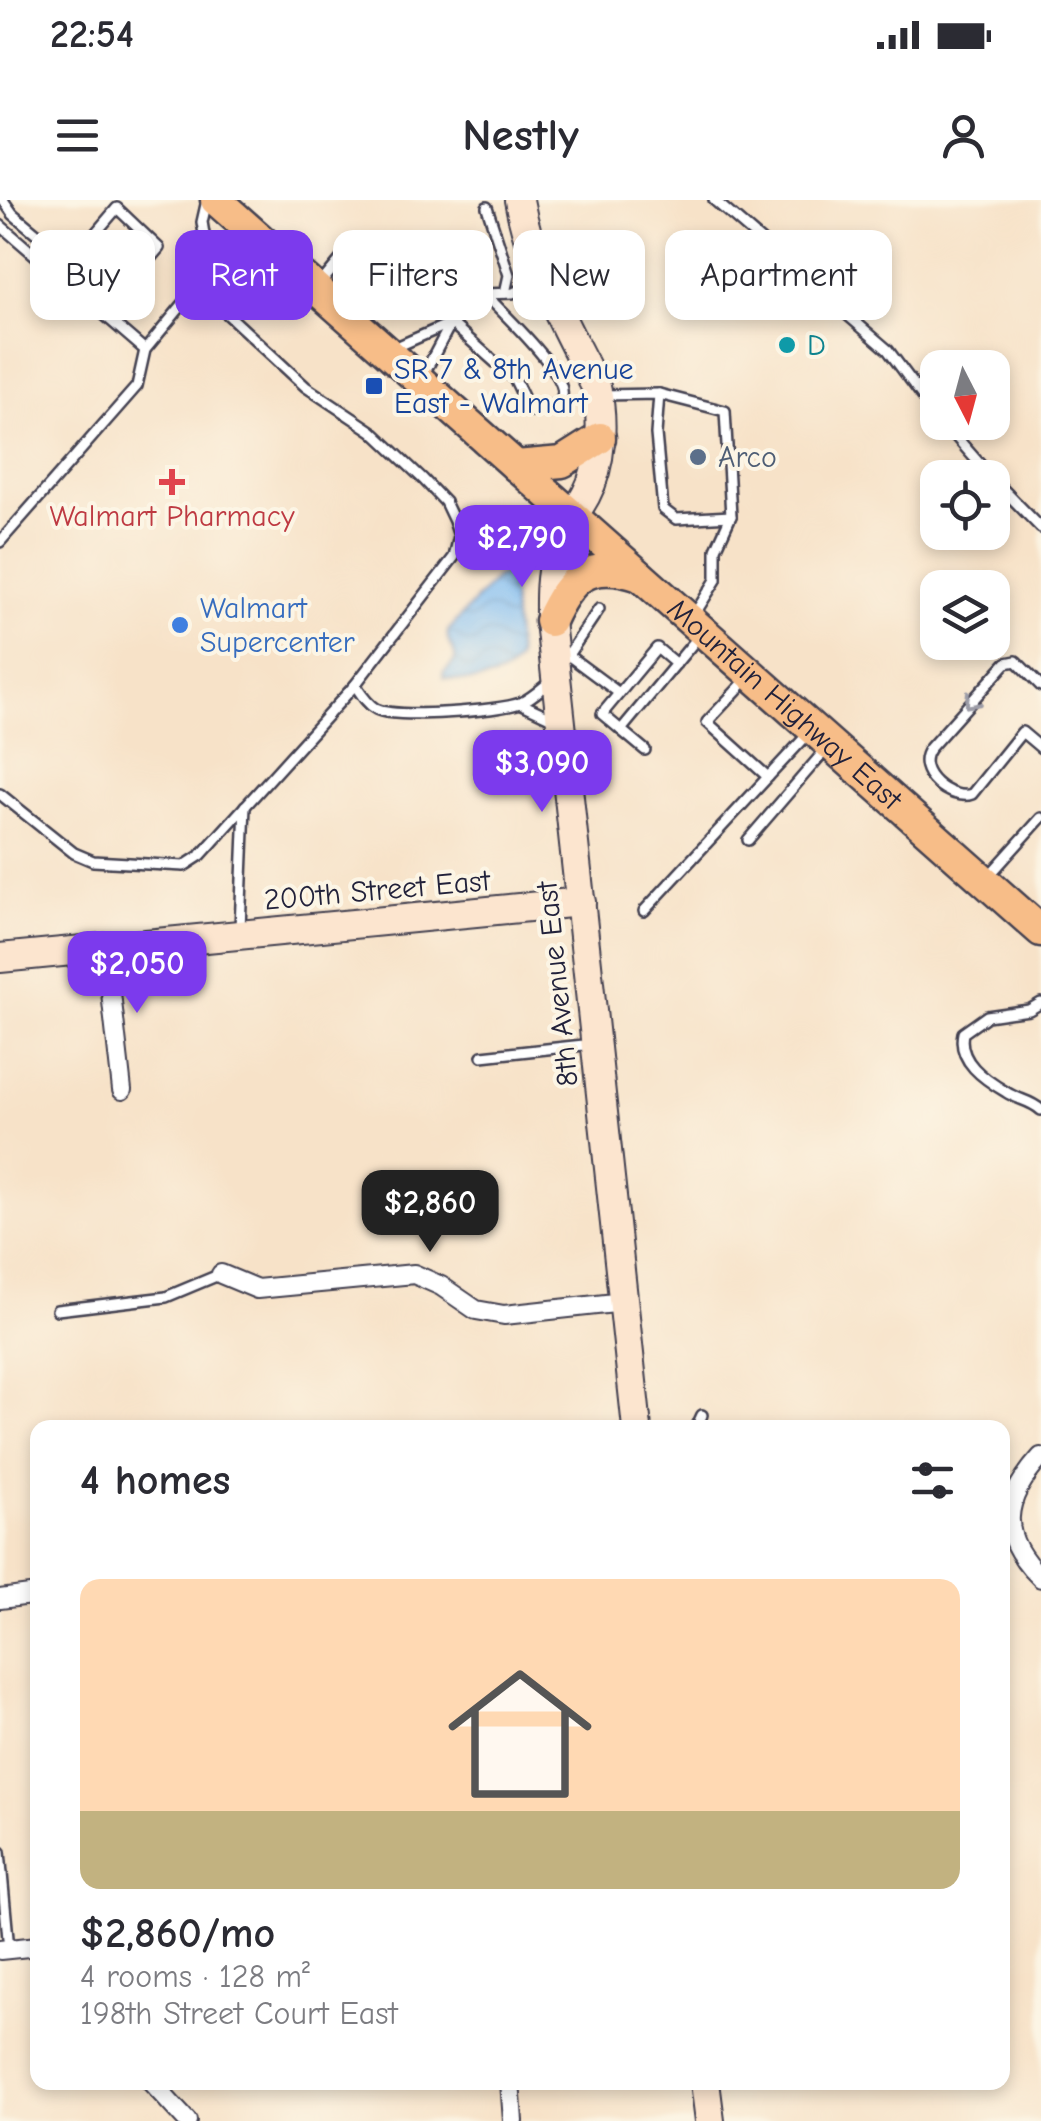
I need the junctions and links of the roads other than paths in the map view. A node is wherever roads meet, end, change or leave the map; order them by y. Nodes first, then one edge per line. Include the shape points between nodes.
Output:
1 (3, 200) edge
2 (207, 200) edge
3 (216, 200) edge
4 (519, 200) edge
5 (714, 200) edge
6 (488, 208) dead end
7 (0, 224) edge
8 (32, 230) edge
9 (98, 230) edge
10 (141, 230) edge
11 (203, 230) edge
12 (250, 230) edge
13 (525, 230) edge
14 (30, 250) edge
15 (333, 268) edge
16 (313, 286) edge
17 (316, 289) junction
18 (513, 292) edge
19 (505, 293) junction
20 (493, 294) edge
21 (493, 303) edge
22 (175, 314) edge
23 (110, 320) edge
24 (237, 320) edge
25 (455, 320) edge
26 (562, 320) edge
27 (451, 323) junction
28 (145, 350) junction
29 (387, 352) junction
30 (420, 381) junction
31 (659, 394) junction
32 (598, 396) junction
33 (920, 396) edge
34 (600, 438) junction
35 (959, 440) edge
36 (976, 460) edge
37 (516, 466) junction
38 (1010, 496) edge
39 (572, 516) junction
40 (731, 516) junction
41 (1041, 528) edge
42 (0, 542) edge
43 (640, 576) junction
44 (600, 609) dead end
45 (696, 626) junction
46 (557, 650) junction
47 (676, 664) junction
48 (751, 675) junction
49 (356, 685) junction
50 (1041, 686) edge
51 (619, 693) junction
52 (520, 703) junction
53 (561, 722) junction
54 (622, 730) junction
55 (821, 737) junction
56 (1041, 748) edge
57 (645, 750) dead end
58 (768, 778) junction
59 (0, 794) edge
60 (245, 806) junction
61 (1041, 818) edge
62 (748, 840) dead end
63 (985, 880) junction
64 (581, 902) junction
65 (644, 911) dead end
66 (1041, 932) edge
67 (240, 935) junction
68 (106, 948) junction
69 (0, 958) edge
70 (1041, 1003) edge
71 (596, 1044) junction
72 (482, 1056) dead end
73 (122, 1090) dead end
74 (1041, 1110) edge
75 (221, 1274) joint
76 (624, 1302) junction
77 (57, 1310) dead end
78 (702, 1415) dead end
79 (636, 1420) edge
80 (700, 1420) edge
81 (1041, 1457) edge
82 (1010, 1503) edge
83 (1010, 1531) edge
84 (1041, 1578) edge
85 (30, 1595) edge
86 (0, 1598) edge
87 (0, 1852) edge
88 (30, 1947) edge
89 (5, 1949) edge
90 (158, 2090) edge
91 (511, 2090) edge
92 (706, 2090) edge
93 (188, 2121) edge
94 (514, 2121) edge
95 (710, 2121) edge

1 - 8 lane
2 - 11 lane
3 - 12 main road, Mountain Highway East
4 - 13 street, 8th Avenue East
5 - 33 lane via 888,350
6 - 19 lane via 508,275
7 - 14 lane
9 - 10 lane via 117,208
15 - 17 lane
16 - 17 main road, Mountain Highway East
17 - 29 main road, Mountain Highway East
18 - 19 lane
19 - 20 lane
21 - 27 lane via 550,361 563,393 550,407 530,411 515,380
22 - 28 lane
23 - 28 lane
24 - 49 lane via 306,387 372,431 445,502 459,536 454,557
25 - 27 lane
26 - 32 street, 8th Avenue East
27 - 29 lane
27 - 30 lane
28 - 42 lane via 137,386
29 - 30 main road, Mountain Highway East
30 - 37 main road, Mountain Highway East
31 - 32 lane
31 - 40 lane via 725,412
31 - 40 lane via 663,509 676,519
32 - 34 street, 8th Avenue East
34 - 37 main road via 562,462
34 - 39 street, 8th Avenue East via 588,492
35 - 36 lane
37 - 39 main road, Mountain Highway East
38 - 41 lane
39 - 43 main road, Mountain Highway East
39 - 46 street, 8th Avenue East via 554,560
40 - 45 lane via 716,549 716,580
43 - 45 main road, Mountain Highway East
43 - 46 main road via 607,570 565,589
44 - 46 lane
45 - 47 lane
45 - 48 main road, Mountain Highway East
46 - 51 lane
46 - 52 lane
46 - 53 street, 8th Avenue East
47 - 51 lane via 656,648
47 - 54 lane
48 - 55 main road, Mountain Highway East
48 - 58 lane via 708,722
49 - 52 lane via 376,708 395,715
49 - 60 lane
50 -> 56 lane via 1016,662 1006,664 922,764 963,797 1022,732
51 - 54 lane via 602,714
52 - 53 lane
53 - 64 street, 8th Avenue East
54 - 57 lane
55 - 58 lane
55 - 62 lane
55 - 63 main road, Mountain Highway East
58 - 65 lane
59 - 60 lane via 74,853 157,867 184,866 200,855
60 - 67 lane
61 - 63 lane
63 - 66 main road, Mountain Highway East
64 - 67 street, 200th Street East
64 - 71 street, 8th Avenue East
67 - 68 street, 200th Street East
68 - 69 street, 200th Street East
68 - 73 street
70 - 74 lane via 987,1016 964,1033 960,1047 966,1061 1008,1094
71 - 72 lane
71 - 76 street, 8th Avenue East
75 - 76 street via 257,1289 414,1274 476,1310 504,1315
75 - 77 lane via 166,1297
76 - 79 street, 8th Avenue East
78 - 80 lane
81 - 82 street
83 - 84 street
85 - 86 street
87 - 89 lane
88 - 89 street
90 - 93 street
91 - 94 street
92 - 95 street

